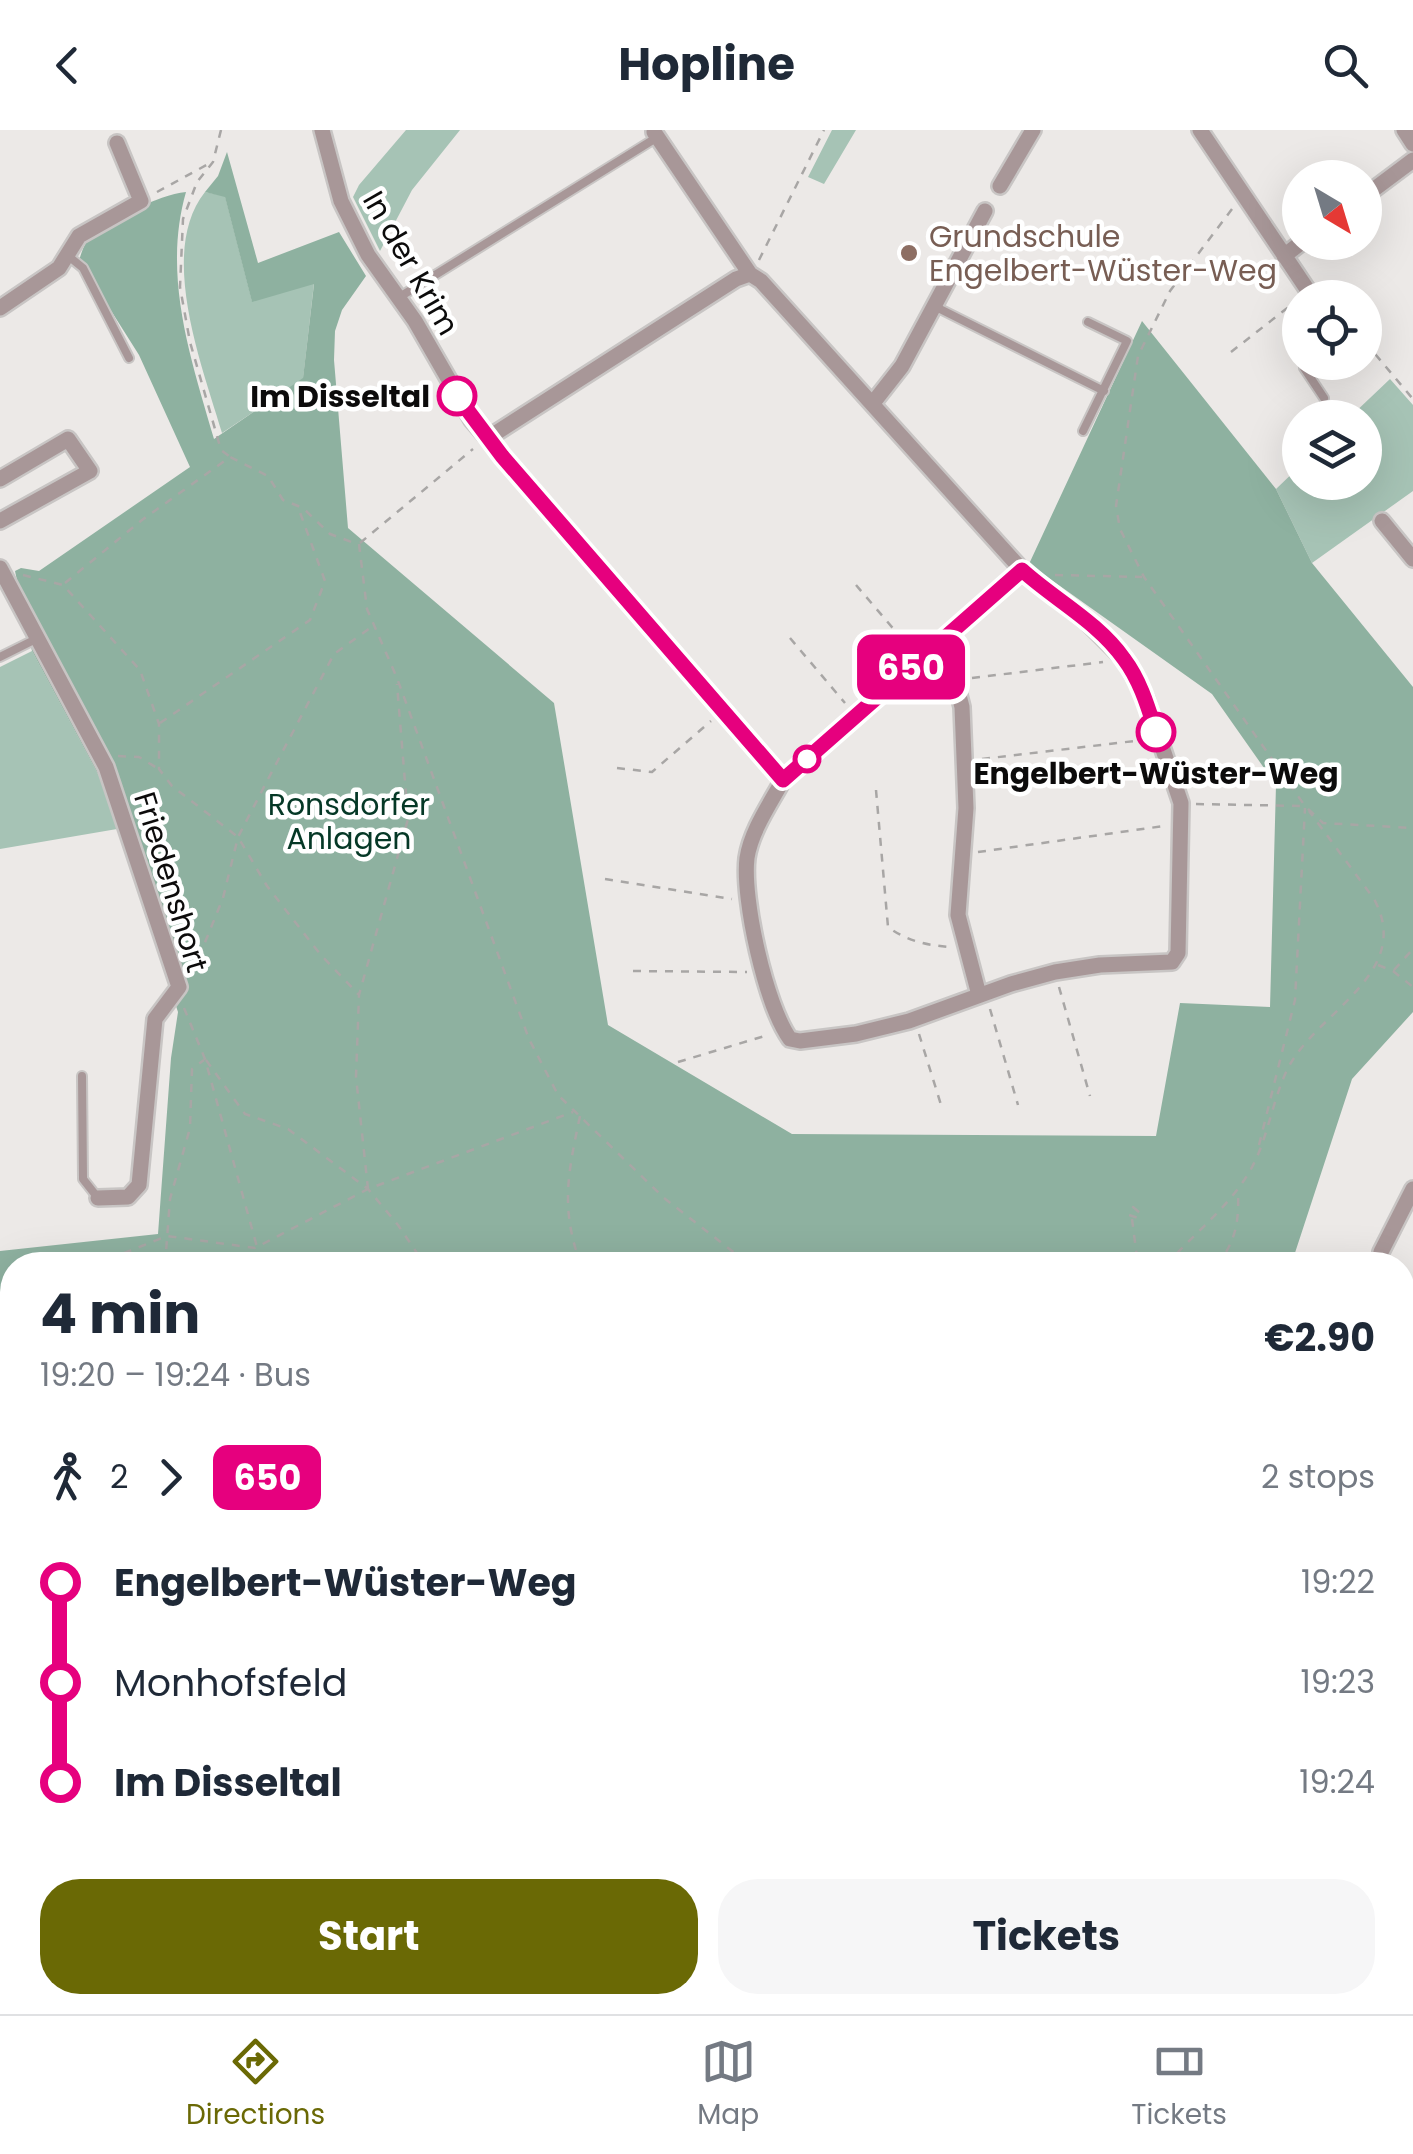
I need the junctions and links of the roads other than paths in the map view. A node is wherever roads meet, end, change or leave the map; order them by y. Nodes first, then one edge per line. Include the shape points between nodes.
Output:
1 (322, 130) edge
2 (1033, 130) edge
3 (1200, 130) edge
4 (1404, 130) edge
5 (655, 133) edge
6 (116, 143) dead end
7 (1413, 144) edge
8 (1413, 160) edge
9 (1382, 183) edge
10 (1000, 186) dead end
11 (984, 210) dead end
12 (1282, 253) edge
13 (67, 255) junction
14 (750, 274) junction
15 (398, 298) junction
16 (934, 306) junction
17 (0, 308) edge
18 (1088, 322) dead end
19 (129, 358) dead end
20 (1312, 380) edge
21 (1104, 391) junction
22 (1324, 398) dead end
23 (873, 403) junction
24 (1083, 431) dead end
25 (488, 438) junction
26 (0, 479) edge
27 (0, 521) edge
28 (1382, 522) dead end
29 (1411, 553) edge
30 (0, 569) edge
31 (1025, 572) junction
32 (38, 638) junction
33 (926, 653) junction
34 (0, 657) edge
35 (783, 780) junction
36 (982, 994) junction
37 (82, 1076) dead end
38 (1413, 1189) edge
39 (98, 1198) joint
40 (1380, 1252) dead end

1 - 15 street, In der Krim via 341,201
2 - 10 street
3 - 12 street
4 - 7 street
5 - 14 street
5 - 15 lane
6 - 13 street via 141,201 78,236
8 - 9 street
11 - 16 street
13 - 17 street via 59,268
13 - 19 lane via 83,268
14 - 23 street
14 - 25 street
15 - 25 street, In der Krim
16 - 21 lane
16 - 23 street
18 - 21 lane via 1127,340
20 - 22 lane
21 - 24 lane
23 - 31 street
25 - 35 street, In der Krim
26 - 27 street via 68,439 90,471
28 - 29 street
30 - 32 street, Friedenshort
31 - 33 street
31 - 36 street via 1125,660 1146,699 1182,804 1178,953 1166,964 1055,972
32 - 34 lane
32 - 39 street, Friedenshort via 102,758 179,988 154,1019 139,1185 128,1197
33 - 35 street
33 - 36 street via 955,680 962,707 966,761 958,915
35 - 36 street via 748,854 748,902 764,972 790,1039 856,1034
37 - 39 lane via 83,1179
38 - 40 street

